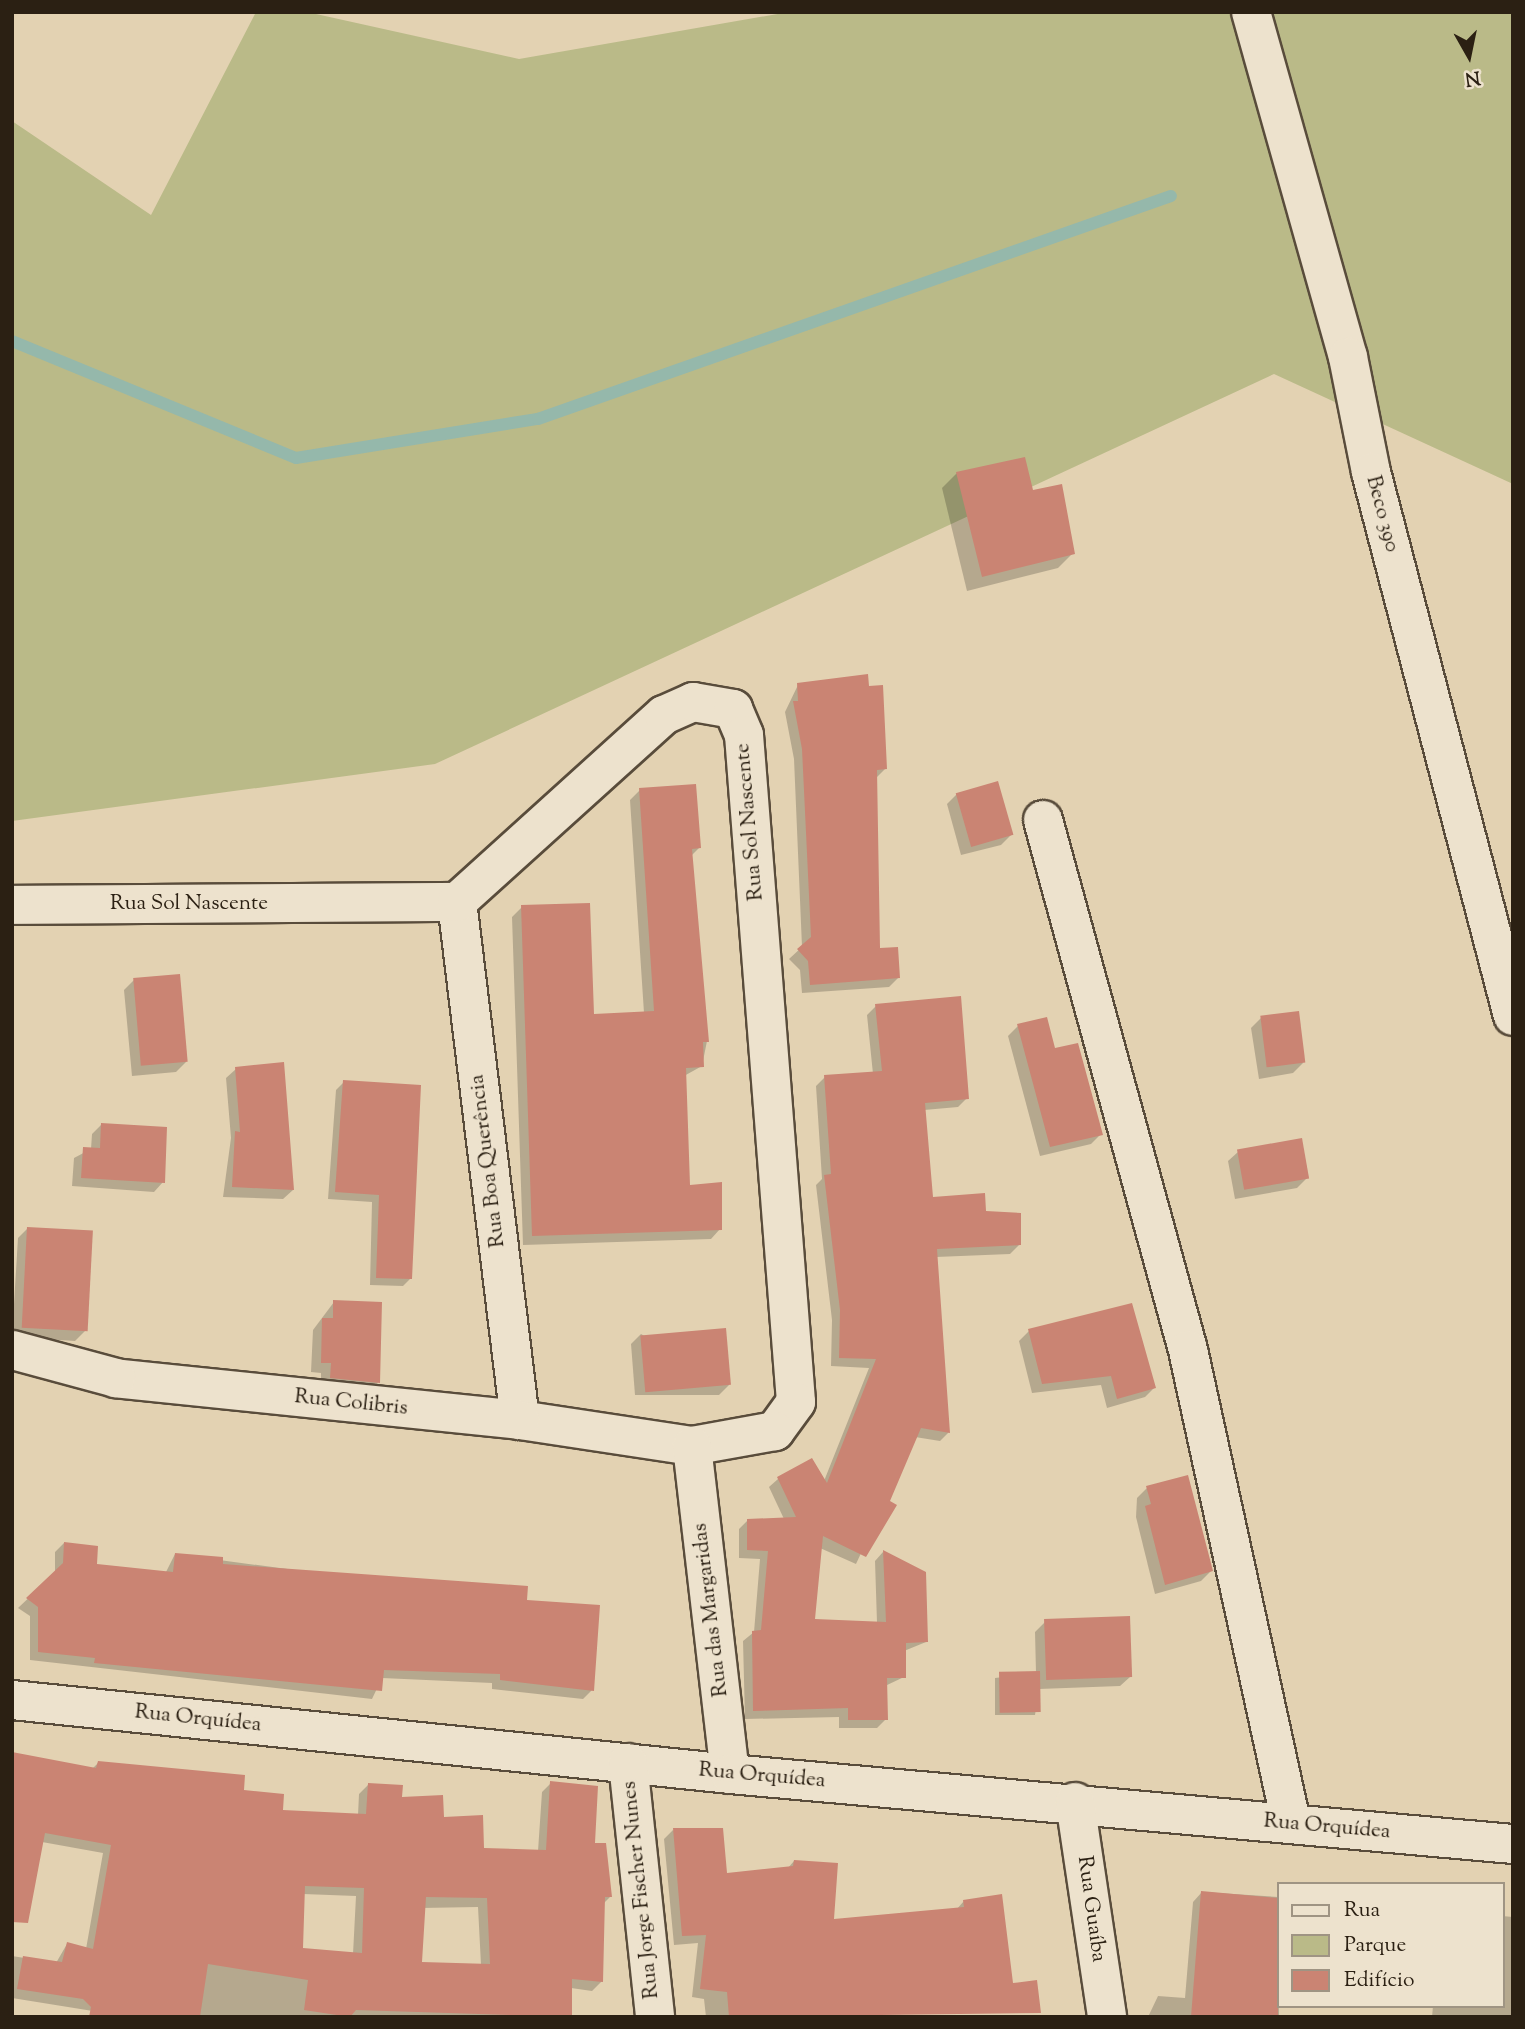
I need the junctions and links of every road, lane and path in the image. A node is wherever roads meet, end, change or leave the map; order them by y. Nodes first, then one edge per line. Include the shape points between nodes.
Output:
1 (1251, 12) edge
2 (1044, 820) dead end
3 (457, 902) junction
4 (12, 905) edge
5 (1513, 1016) edge
6 (12, 1350) edge
7 (520, 1420) junction
8 (692, 1446) junction
9 (12, 1700) edge
10 (628, 1763) junction
11 (730, 1774) junction
12 (1075, 1802) junction
13 (1291, 1823) junction
14 (1513, 1844) edge
15 (655, 2017) edge
16 (1107, 2017) edge

1 - 5 street, Beco 390 via 1348,357 1371,472
2 - 13 street via 1188,1350
3 - 4 street, Rua Sol Nascente
3 - 7 street, Rua Boa Querência
3 - 8 street, Rua Sol Nascente via 664,715 693,702 733,709 744,735 796,1402 775,1431
6 - 7 street, Rua Colibris via 116,1378
7 - 8 street, Rua Colibris
8 - 11 street, Rua das Margaridas
9 - 10 street, Rua Orquídea
10 - 11 street, Rua Orquídea
10 - 15 street, Rua Jorge Fischer Nunes
11 - 12 street, Rua Orquídea
12 - 13 street, Rua Orquídea
12 - 16 street, Rua Guaíba
13 - 14 street, Rua Orquídea

